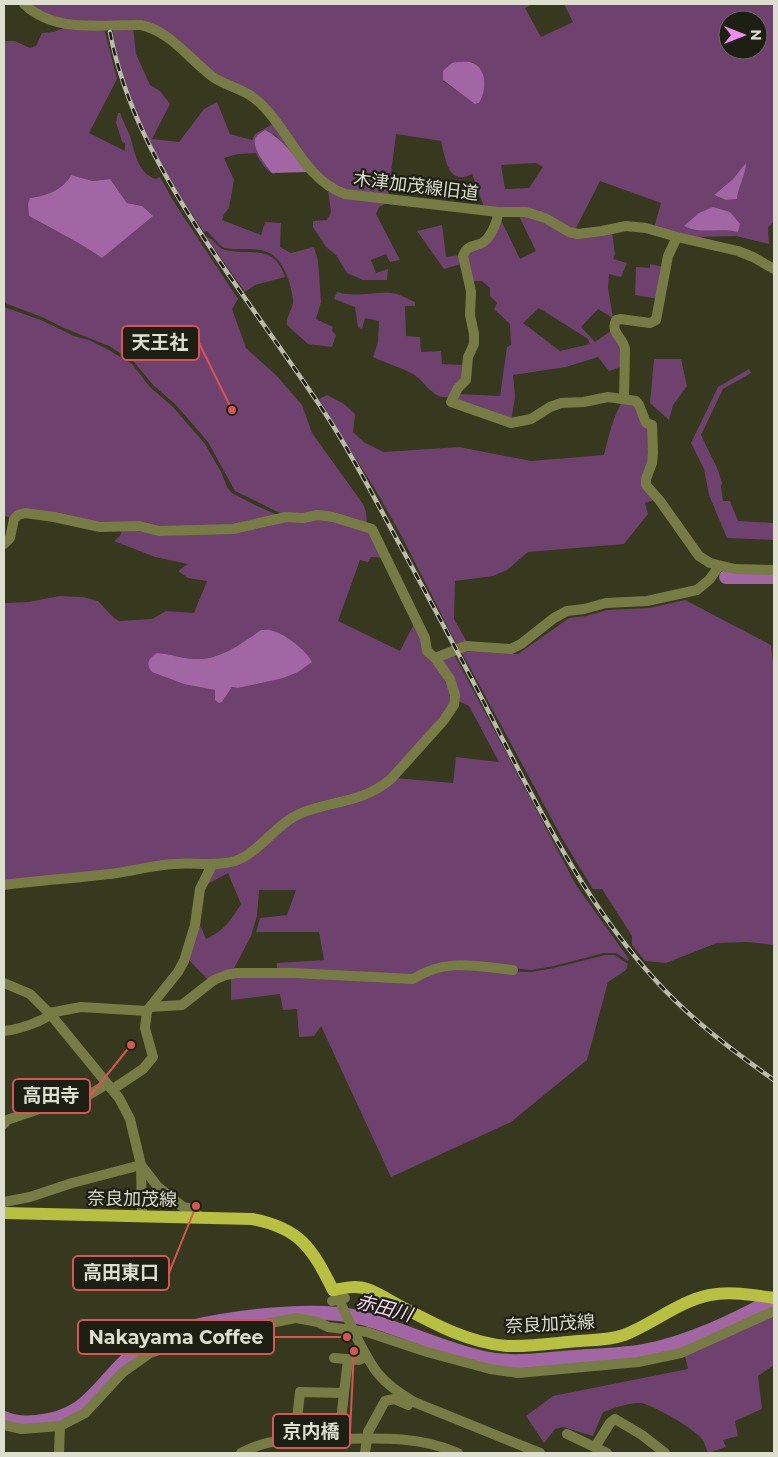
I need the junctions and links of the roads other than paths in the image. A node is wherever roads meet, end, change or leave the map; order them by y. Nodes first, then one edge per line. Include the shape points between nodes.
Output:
1 (24, 4) edge
2 (498, 212) junction
3 (677, 237) junction
4 (774, 269) edge
5 (624, 399) junction
6 (4, 544) edge
7 (719, 566) junction
8 (774, 570) edge
9 (435, 658) junction
10 (212, 865) junction
11 (4, 885) edge
12 (513, 970) dead end
13 (4, 983) edge
14 (148, 1009) junction
15 (50, 1014) junction
16 (4, 1031) edge
17 (110, 1087) junction
18 (4, 1124) edge
19 (141, 1165) junction
20 (4, 1202) edge
21 (4, 1213) edge
22 (142, 1217) junction
23 (201, 1218) junction
24 (774, 1298) edge
25 (338, 1299) junction
26 (774, 1311) edge
27 (366, 1357) junction
28 (334, 1358) dead end
29 (348, 1360) junction
30 (391, 1387) junction
31 (344, 1393) junction
32 (4, 1425) edge
33 (60, 1426) junction
34 (567, 1434) dead end
35 (295, 1438) junction
36 (364, 1438) junction
37 (339, 1439) junction
38 (595, 1447) junction
39 (58, 1452) edge
40 (241, 1453) edge
41 (363, 1453) edge
42 (458, 1453) edge
43 (526, 1453) edge
44 (540, 1453) edge
45 (608, 1453) edge
46 (665, 1453) edge

1 - 2 street, 木津加茂線旧道 via 38,15 59,24 142,25 164,34 212,76 257,100 314,174 336,191 358,197
2 - 3 street, 木津加茂線旧道 via 534,214 578,234 626,226
2 - 5 street via 497,223 483,242 470,246 463,256 471,291 474,344 468,357 466,380 451,402 511,423 531,419 561,403 608,397
3 - 4 street, 木津加茂線旧道 via 738,251
3 - 5 street via 668,256 656,320 650,323 620,319 614,324 614,331 626,349
5 - 7 street via 638,402 646,423 652,425 653,453 646,485 699,556
6 - 9 street via 10,538 14,519 25,513 100,526 138,526 159,531 232,529 286,517 318,515 356,523 372,529 425,638 427,651
7 - 8 street
7 - 9 street via 697,590 647,601 606,603 567,611 512,649 466,646
9 - 10 street via 452,685 454,705 391,779 370,794 300,814 242,858
10 - 11 street via 175,864
10 - 14 street via 200,889 195,925 184,961
12 - 14 street via 449,965 413,979 237,973 214,980 182,1004
13 - 15 street via 30,994
14 - 15 street via 81,1007
14 - 17 street via 145,1028 153,1057 143,1069
15 - 16 street via 33,1025
15 - 17 street
17 - 18 street via 61,1107 39,1109 7,1120
17 - 19 street via 130,1119
19 - 20 street
19 - 22 street
19 - 23 street via 158,1187
21 - 22 main road, 奈良加茂線
22 - 23 main road, 奈良加茂線
23 - 25 main road, 奈良加茂線 via 252,1218 270,1222 296,1235 314,1255
24 - 25 main road, 奈良加茂線 via 723,1294 704,1296 623,1335 519,1346 464,1336 367,1289 345,1287
25 - 27 street, bridge
26 - 33 street via 681,1353 638,1362 518,1373 490,1370 367,1332 328,1327 296,1318 197,1336 150,1353 122,1373 85,1413
27 - 29 street
27 - 30 street
28 - 29 street
29 - 31 street
30 - 36 street via 371,1414
30 - 44 street via 414,1402
31 - 35 street via 300,1392
31 - 37 street
32 - 33 street via 22,1429
33 - 39 street
34 - 38 street
35 - 37 street
35 - 40 street via 264,1443
36 - 37 street
36 - 41 street
36 - 42 street via 402,1438
36 - 43 street via 385,1402 394,1399
38 - 45 street
38 - 46 street via 615,1419

